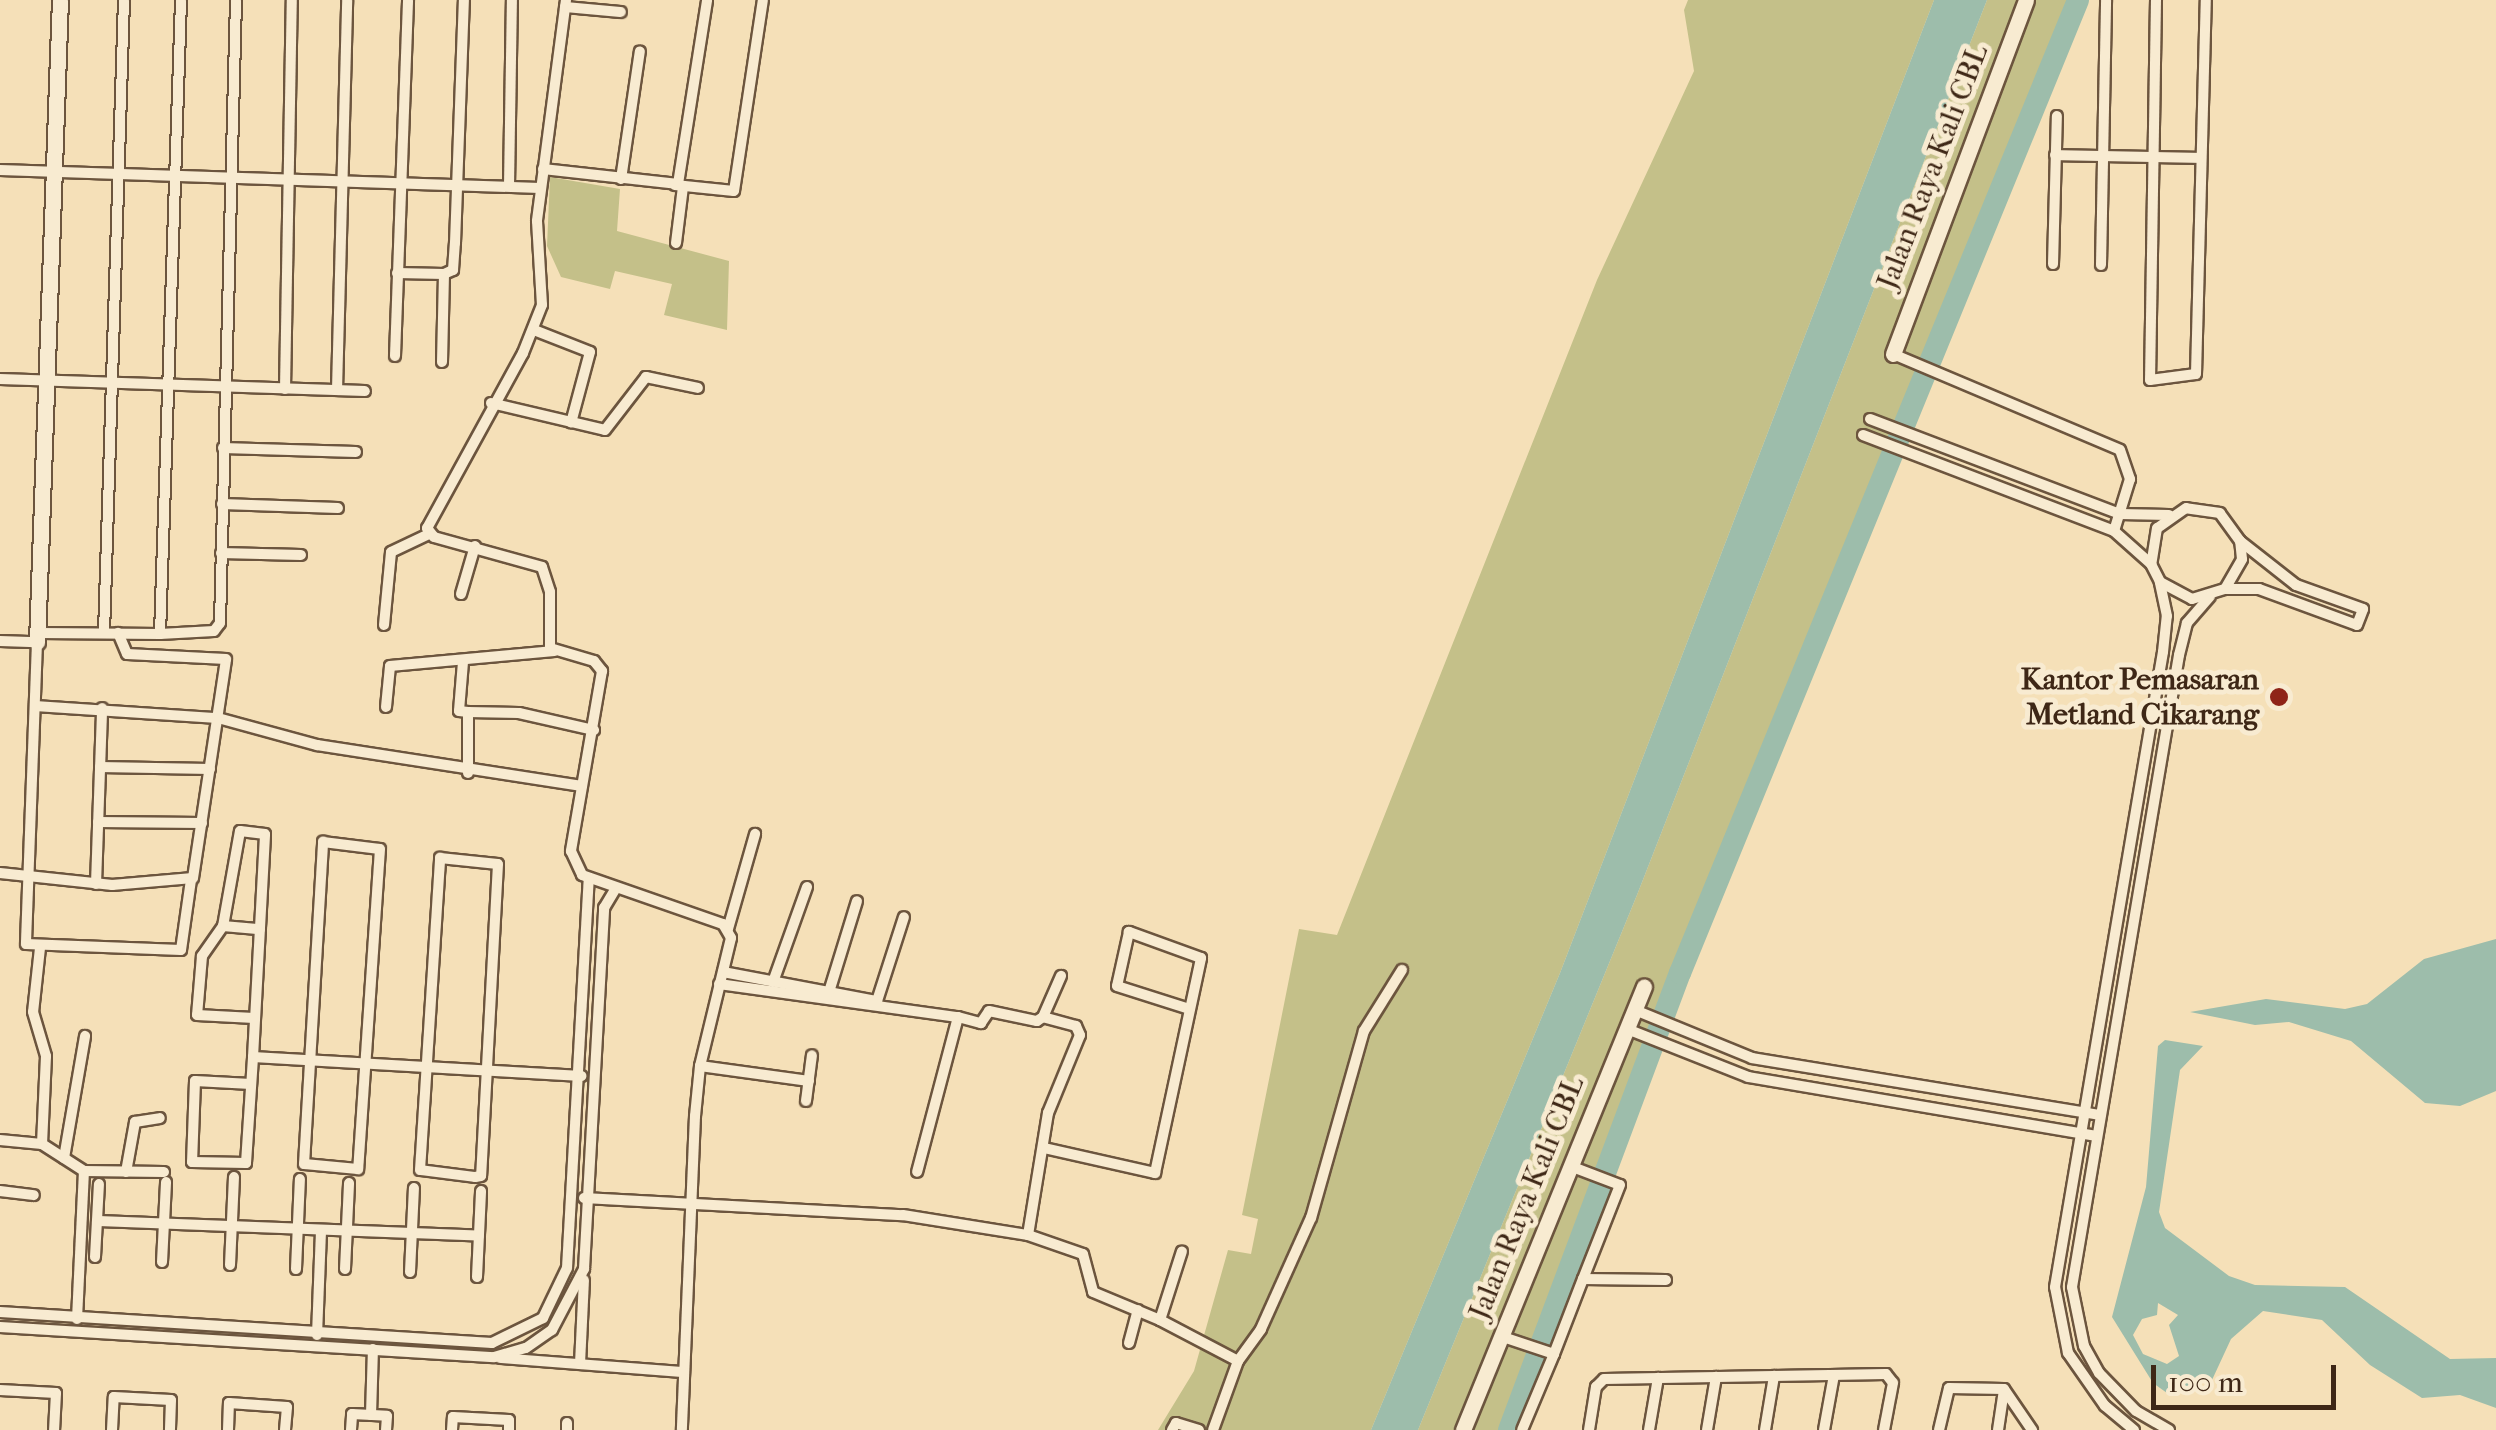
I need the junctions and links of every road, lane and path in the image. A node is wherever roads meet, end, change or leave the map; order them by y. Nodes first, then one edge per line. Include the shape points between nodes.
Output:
1 (60, 0) edge
2 (124, 0) edge
3 (181, 0) edge
4 (236, 0) edge
5 (292, 0) edge
6 (347, 0) edge
7 (408, 0) edge
8 (464, 0) edge
9 (512, 0) edge
10 (707, 0) edge
11 (764, 0) edge
12 (2026, 0) edge
13 (2106, 0) edge
14 (2156, 0) edge
15 (2206, 0) edge
16 (566, 4) edge
17 (622, 12) dead end
18 (640, 51) dead end
19 (2057, 116) dead end
20 (2055, 155) junction
21 (2104, 156) junction
22 (2153, 157) junction
23 (2199, 158) junction
24 (543, 169) junction
25 (0, 170) edge
26 (57, 173) junction
27 (118, 174) junction
28 (229, 175) junction
29 (174, 176) junction
30 (285, 177) junction
31 (621, 179) junction
32 (342, 180) junction
33 (400, 186) junction
34 (509, 186) junction
35 (679, 186) junction
36 (456, 187) junction
37 (540, 188) junction
38 (676, 243) dead end
39 (2053, 264) dead end
40 (2101, 266) dead end
41 (397, 274) junction
42 (444, 274) junction
43 (534, 330) junction
44 (1894, 354) joint
45 (395, 356) dead end
46 (442, 362) dead end
47 (0, 379) edge
48 (47, 382) junction
49 (111, 384) junction
50 (166, 384) junction
51 (224, 384) junction
52 (698, 388) dead end
53 (285, 389) junction
54 (336, 390) junction
55 (365, 391) dead end
56 (491, 402) junction
57 (1870, 419) dead end
58 (571, 423) junction
59 (1863, 435) dead end
60 (222, 448) junction
61 (356, 452) dead end
62 (222, 504) junction
63 (338, 508) dead end
64 (2120, 514) junction
65 (2170, 515) junction
66 (2114, 531) junction
67 (429, 534) junction
68 (2240, 541) junction
69 (475, 546) junction
70 (221, 553) junction
71 (300, 555) dead end
72 (2151, 564) junction
73 (2160, 582) junction
74 (2225, 589) junction
75 (461, 594) dead end
76 (2210, 597) junction
77 (384, 625) dead end
78 (104, 633) junction
79 (118, 633) junction
80 (160, 634) junction
81 (38, 638) junction
82 (0, 641) edge
83 (554, 651) junction
84 (463, 662) junction
85 (34, 706) junction
86 (386, 707) dead end
87 (102, 708) junction
88 (468, 712) junction
89 (218, 718) junction
90 (594, 730) junction
91 (100, 766) junction
92 (210, 769) junction
93 (468, 773) junction
94 (582, 786) junction
95 (98, 822) junction
96 (202, 823) junction
97 (755, 834) dead end
98 (0, 874) edge
99 (28, 874) junction
100 (588, 879) junction
101 (192, 880) junction
102 (96, 884) junction
103 (807, 887) dead end
104 (616, 888) junction
105 (857, 902) dead end
106 (904, 918) dead end
107 (223, 926) junction
108 (260, 929) junction
109 (728, 929) junction
110 (40, 948) junction
111 (1402, 970) dead end
112 (1061, 976) dead end
113 (721, 978) junction
114 (773, 982) junction
115 (1644, 987) dead end
116 (828, 992) junction
117 (1189, 1009) junction
118 (1635, 1010) junction
119 (958, 1017) junction
120 (1044, 1017) junction
121 (254, 1018) junction
122 (1627, 1028) junction
123 (85, 1036) dead end
124 (812, 1055) dead end
125 (253, 1057) junction
126 (312, 1060) junction
127 (368, 1063) junction
128 (700, 1066) junction
129 (426, 1068) junction
130 (488, 1072) junction
131 (1838, 1072) junction
132 (575, 1076) junction
133 (592, 1077) junction
134 (809, 1080) junction
135 (251, 1084) junction
136 (1834, 1092) junction
137 (806, 1101) dead end
138 (2082, 1112) junction
139 (2100, 1115) junction
140 (160, 1118) dead end
141 (2078, 1133) junction
142 (2096, 1136) junction
143 (0, 1140) edge
144 (42, 1144) junction
145 (1044, 1148) junction
146 (64, 1158) junction
147 (1570, 1166) junction
148 (84, 1170) junction
149 (126, 1172) junction
150 (917, 1172) dead end
151 (234, 1177) dead end
152 (300, 1179) dead end
153 (350, 1182) dead end
154 (99, 1184) dead end
155 (414, 1188) dead end
156 (0, 1191) edge
157 (482, 1191) dead end
158 (34, 1195) dead end
159 (572, 1198) junction
160 (588, 1198) junction
161 (690, 1205) junction
162 (97, 1221) junction
163 (164, 1224) junction
164 (232, 1228) junction
165 (347, 1228) junction
166 (298, 1230) junction
167 (321, 1230) junction
168 (412, 1231) junction
169 (1028, 1235) junction
170 (479, 1236) junction
171 (1182, 1251) dead end
172 (96, 1257) dead end
173 (162, 1262) dead end
174 (230, 1265) dead end
175 (296, 1269) dead end
176 (346, 1269) dead end
177 (584, 1269) junction
178 (410, 1272) dead end
179 (478, 1277) dead end
180 (1583, 1280) junction
181 (1666, 1280) dead end
182 (1138, 1310) junction
183 (0, 1312) edge
184 (77, 1316) junction
185 (1160, 1320) junction
186 (0, 1328) edge
187 (76, 1332) junction
188 (316, 1335) junction
189 (1500, 1336) junction
190 (374, 1338) junction
191 (1129, 1342) dead end
192 (373, 1352) junction
193 (1551, 1353) junction
194 (494, 1358) junction
195 (1238, 1361) junction
196 (580, 1364) junction
197 (682, 1372) junction
198 (1834, 1375) junction
199 (1774, 1376) junction
200 (1716, 1377) junction
201 (1658, 1378) junction
202 (2004, 1389) junction
203 (0, 1390) edge
204 (371, 1415) junction
205 (54, 1430) edge
206 (112, 1430) edge
207 (170, 1430) edge
208 (228, 1430) edge
209 (286, 1430) edge
210 (351, 1430) edge
211 (386, 1430) edge
212 (452, 1430) edge
213 (509, 1430) edge
214 (682, 1430) edge
215 (1172, 1430) edge
216 (1200, 1430) edge
217 (1213, 1430) edge
218 (1463, 1430) edge
219 (1522, 1430) edge
220 (1589, 1430) edge
221 (1649, 1430) edge
222 (1707, 1430) edge
223 (1765, 1430) edge
224 (1824, 1430) edge
225 (1884, 1430) edge
226 (1939, 1430) edge
227 (1998, 1430) edge
228 (2032, 1430) edge
229 (2134, 1430) edge
230 (2169, 1430) edge

1 - 26 main road
2 - 27 street
3 - 29 street
4 - 28 street
5 - 30 street
6 - 32 street
7 - 33 street
8 - 36 street
9 - 34 street
10 - 35 street
11 - 35 street via 734,191
12 - 44 main road, Jalan Raya Kali CBL
13 - 21 street
14 - 22 street
15 - 23 street
16 - 17 street
16 - 24 street
18 - 31 street
19 - 20 street
20 - 21 street
20 - 39 street
21 - 22 street
21 - 40 street
22 - 23 street
22 - 23 street via 2150,380 2196,374
24 - 31 street
24 - 37 street
25 - 26 street
26 - 27 street
26 - 48 main road
27 - 29 street
27 - 49 street
28 - 29 street
28 - 30 street
28 - 51 street
29 - 50 street
30 - 32 street
30 - 53 street
31 - 35 street
32 - 33 street
32 - 54 street
33 - 36 street
33 - 41 street
34 - 36 street
34 - 37 street
35 - 38 street
36 - 42 street via 453,270
37 - 43 street via 544,294
41 - 42 street
41 - 45 street
42 - 46 street
43 - 56 street
43 - 58 street via 590,352
44 - 64 street via 2120,450 2130,479
47 - 48 street
48 - 49 street
48 - 81 main road
49 - 50 street
49 - 78 street
50 - 51 street
50 - 80 street
51 - 53 street
51 - 60 street
52 - 58 street via 650,376 611,428
53 - 54 street
54 - 55 street
56 - 58 street
56 - 67 street via 443,492
57 - 64 street
59 - 66 street
60 - 61 street
60 - 62 street
62 - 63 street
62 - 70 street
64 - 65 street
64 - 66 street
65 - 68 street via 2204,508 2220,514
65 - 72 street via 2157,528
66 - 72 street
67 - 69 street
67 - 77 street via 390,552
68 - 74 street via 2242,559
68 - 74 street via 2296,584 2363,609 2357,625 2260,588
69 - 75 street
69 - 83 street via 542,566 550,592 546,640
70 - 71 street
70 - 80 street via 219,626
72 - 73 street
73 - 76 street via 2174,594
73 - 138 street via 2167,616 2162,652
74 - 76 street
76 - 139 street via 2187,623 2179,655
78 - 79 street
78 - 81 street
79 - 80 street
79 - 89 street via 126,654 226,659
81 - 82 street
81 - 85 street
83 - 84 street
83 - 90 street via 594,661 602,670
84 - 86 street via 390,666
84 - 88 street via 458,711
85 - 87 street
85 - 99 street
87 - 89 street
87 - 91 street
88 - 90 street via 519,713
88 - 93 street
89 - 92 street
89 - 93 street via 317,745
90 - 94 street
91 - 92 street
91 - 95 street
92 - 96 street
93 - 94 street
94 - 100 street via 570,852
95 - 96 street
95 - 102 street
96 - 101 street
97 - 109 street
98 - 99 street
99 - 102 street
99 - 110 street via 24,940
100 - 104 street
100 - 132 street
101 - 102 street
101 - 110 street via 181,950
103 - 114 street
104 - 109 street
104 - 133 street via 604,908
105 - 116 street
106 - 116 street via 878,1001
107 - 108 street
107 - 108 street via 240,831 266,834
107 - 121 street via 202,956 196,1014
108 - 121 street
109 - 113 street
110 - 144 street via 33,1012 47,1065
111 - 195 street via 1364,1031 1311,1218 1261,1329
112 - 120 street
113 - 114 street
113 - 119 street
113 - 128 street
114 - 116 street
115 - 118 main road, Jalan Raya Kali CBL
117 - 117 street via 1200,954 1129,932 1117,986
117 - 145 street via 1155,1173
118 - 122 main road, Jalan Raya Kali CBL
118 - 131 street via 1752,1058
119 - 120 street via 982,1022 988,1011
119 - 150 street
120 - 145 street via 1076,1026 1080,1035 1048,1113
121 - 125 street
122 - 136 street via 1748,1077
122 - 147 main road, Jalan Raya Kali CBL
123 - 146 street
124 - 134 street
125 - 126 street
125 - 135 street
126 - 127 street
126 - 127 street via 308,1168 362,1167
126 - 127 street via 323,842 380,849
127 - 129 street
128 - 134 street
128 - 161 street
129 - 130 street
129 - 130 street via 423,1175 481,1176
129 - 130 street via 440,858 498,864
130 - 132 street
131 - 136 street
131 - 138 street
132 - 133 street
132 - 159 street
133 - 160 street
134 - 137 street
135 - 135 street via 246,1163 192,1162 195,1080
136 - 141 street
138 - 139 street
138 - 141 street
139 - 142 street
140 - 149 street via 135,1122
141 - 142 street
141 - 229 street via 2058,1253 2058,1320 2085,1383
142 - 230 street via 2075,1255 2076,1317 2099,1373 2136,1411
143 - 144 street
144 - 146 street
145 - 169 street
146 - 148 street
147 - 180 street via 1620,1185
147 - 189 main road, Jalan Raya Kali CBL
148 - 149 street
148 - 184 street
149 - 163 street via 165,1177
151 - 164 street
152 - 166 street
153 - 165 street
154 - 162 street
155 - 168 street
156 - 158 street
157 - 170 street
159 - 160 street
159 - 190 street via 568,1268 542,1318 492,1343
160 - 161 street
160 - 177 street
161 - 169 street via 902,1215
161 - 197 street
162 - 163 street
162 - 172 street
163 - 164 street
163 - 173 street
164 - 166 street
164 - 174 street
165 - 167 street
165 - 168 street
165 - 176 street
166 - 167 street
166 - 175 street
167 - 188 street
168 - 170 street
168 - 178 street
169 - 182 street via 1083,1254 1093,1292
170 - 179 street
171 - 185 street
177 - 194 street via 552,1330
177 - 196 street
180 - 181 street
180 - 193 street
182 - 185 street
182 - 191 street
183 - 184 street
184 - 187 street
184 - 188 street
185 - 195 street
186 - 187 street
187 - 192 street
188 - 190 street
189 - 193 street
189 - 218 main road, Jalan Raya Kali CBL
190 - 192 street
192 - 194 street
192 - 204 street
193 - 219 street
194 - 196 street
195 - 217 street
196 - 197 street
197 - 214 street
198 - 199 street
198 - 224 street
198 - 225 street via 1890,1377
199 - 200 street
199 - 223 street
200 - 201 street
200 - 222 street
201 - 220 street via 1599,1382
201 - 221 street
202 - 226 street via 1950,1388
202 - 227 street
202 - 228 street
203 - 205 street via 56,1393
204 - 210 street via 352,1414
204 - 211 street via 387,1416
206 - 207 street via 114,1397 172,1400
208 - 209 street via 230,1403 287,1406
212 - 213 street via 453,1417 509,1420
215 - 216 street via 1176,1422

